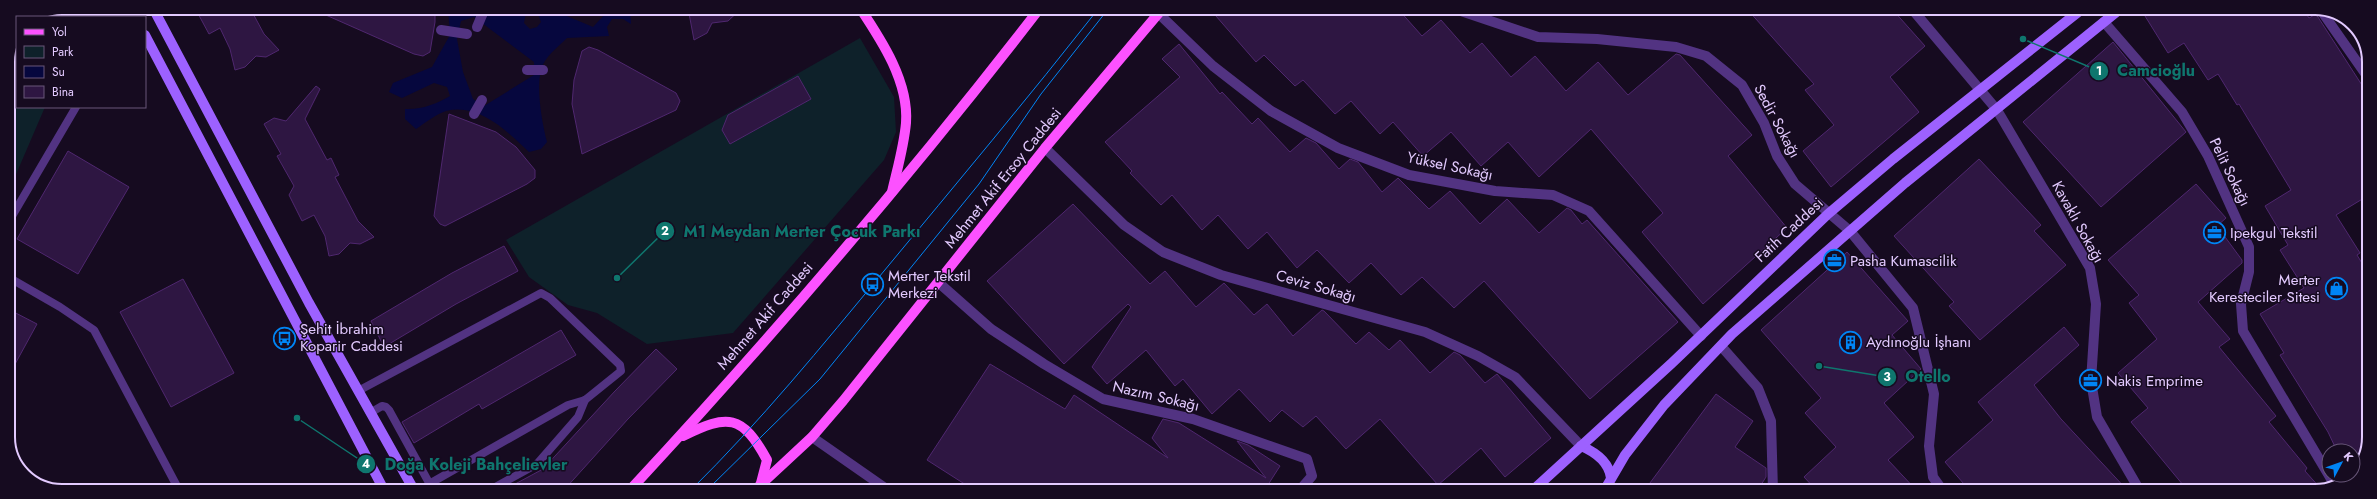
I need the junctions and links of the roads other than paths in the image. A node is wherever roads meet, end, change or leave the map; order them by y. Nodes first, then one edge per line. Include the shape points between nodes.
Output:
1 (157, 15) edge
2 (482, 15) edge
3 (864, 15) edge
4 (1035, 15) edge
5 (1158, 15) edge
6 (1165, 15) edge
7 (1473, 15) edge
8 (1917, 15) edge
9 (2074, 15) edge
10 (2113, 15) edge
11 (2325, 16) edge
12 (2104, 22) junction
13 (477, 27) dead end
14 (441, 30) dead end
15 (467, 34) dead end
16 (146, 37) edge
17 (2362, 69) edge
18 (527, 70) dead end
19 (543, 70) dead end
20 (1980, 90) junction
21 (482, 100) dead end
22 (75, 108) edge
23 (1997, 110) junction
24 (474, 114) dead end
25 (1045, 148) junction
26 (892, 193) junction
27 (15, 211) edge
28 (1828, 214) junction
29 (1850, 231) junction
30 (15, 281) edge
31 (939, 283) junction
32 (1701, 336) junction
33 (1721, 346) junction
34 (358, 391) junction
35 (585, 400) junction
36 (370, 413) junction
37 (812, 437) junction
38 (678, 438) junction
39 (1581, 446) junction
40 (1611, 478) junction
41 (2332, 481) edge
42 (175, 484) edge
43 (381, 484) edge
44 (411, 484) edge
45 (429, 484) edge
46 (436, 484) edge
47 (501, 484) edge
48 (636, 484) edge
49 (759, 484) edge
50 (761, 484) edge
51 (879, 484) edge
52 (1305, 484) edge
53 (1540, 484) edge
54 (1608, 484) edge
55 (1773, 484) edge
56 (1938, 484) edge
57 (2136, 484) edge

1 - 34 main road
2 - 13 street
3 - 26 main road via 878,36 902,86 906,123
4 - 26 main road, Mehmet Akif Caddesi via 964,107
5 - 25 main road, Mehmet Akif Ersoy Caddesi
6 - 32 street, Yüksel Sokağı via 1213,66 1271,110 1338,148 1408,175 1495,191 1553,195 1589,211
7 - 28 street, Sedir Sokağı via 1538,37 1597,39 1676,47 1706,56 1742,85 1764,122 1777,156 1795,184
8 - 20 street, Kavaklı Sokağı
9 - 20 main road, Fatih Caddesi
10 - 12 main road
11 - 17 street
12 - 23 main road
12 - 41 street, Pelit Sokağı via 2182,112 2208,156 2249,247 2249,272 2242,304 2243,331
14 - 15 street
16 - 43 main road
18 - 19 street
20 - 23 street, Kavaklı Sokağı
20 - 28 main road, Fatih Caddesi
21 - 24 street
22 - 27 lane
23 - 29 main road
23 - 57 street, Kavaklı Sokağı via 2090,268 2096,304 2091,381 2097,417
25 - 31 main road, Mehmet Akif Ersoy Caddesi
25 - 39 street, Ceviz Sokağı via 1124,225 1163,252 1220,275 1425,332 1478,356 1515,377
26 - 38 main road, Mehmet Akif Caddesi
28 - 29 street, Sedir Sokağı
28 - 32 main road, Fatih Caddesi
29 - 33 main road
29 - 56 street, Sedir Sokağı via 1913,308 1934,394 1929,446 1933,477
30 - 42 lane via 94,330
31 - 37 main road, Mehmet Akif Ersoy Caddesi
31 - 52 street, Nazım Sokağı via 992,329 1103,399 1193,419 1307,459 1312,476
32 - 39 main road, Fatih Caddesi
33 - 40 main road via 1664,405
33 - 55 street via 1758,388 1771,421
34 - 35 lane via 541,293 550,298 620,365 621,371
34 - 36 main road
35 - 46 lane via 568,405
35 - 47 lane via 578,418 537,464
36 - 44 main road
36 - 45 lane via 382,406 389,410
37 - 50 main road, Mehmet Akif Ersoy Caddesi
37 - 51 street
38 - 48 main road, Mehmet Akif Caddesi
38 - 49 main road via 711,422 727,421 748,429 767,460
39 - 40 main road via 1604,461
39 - 53 main road, Fatih Caddesi
40 - 54 main road

